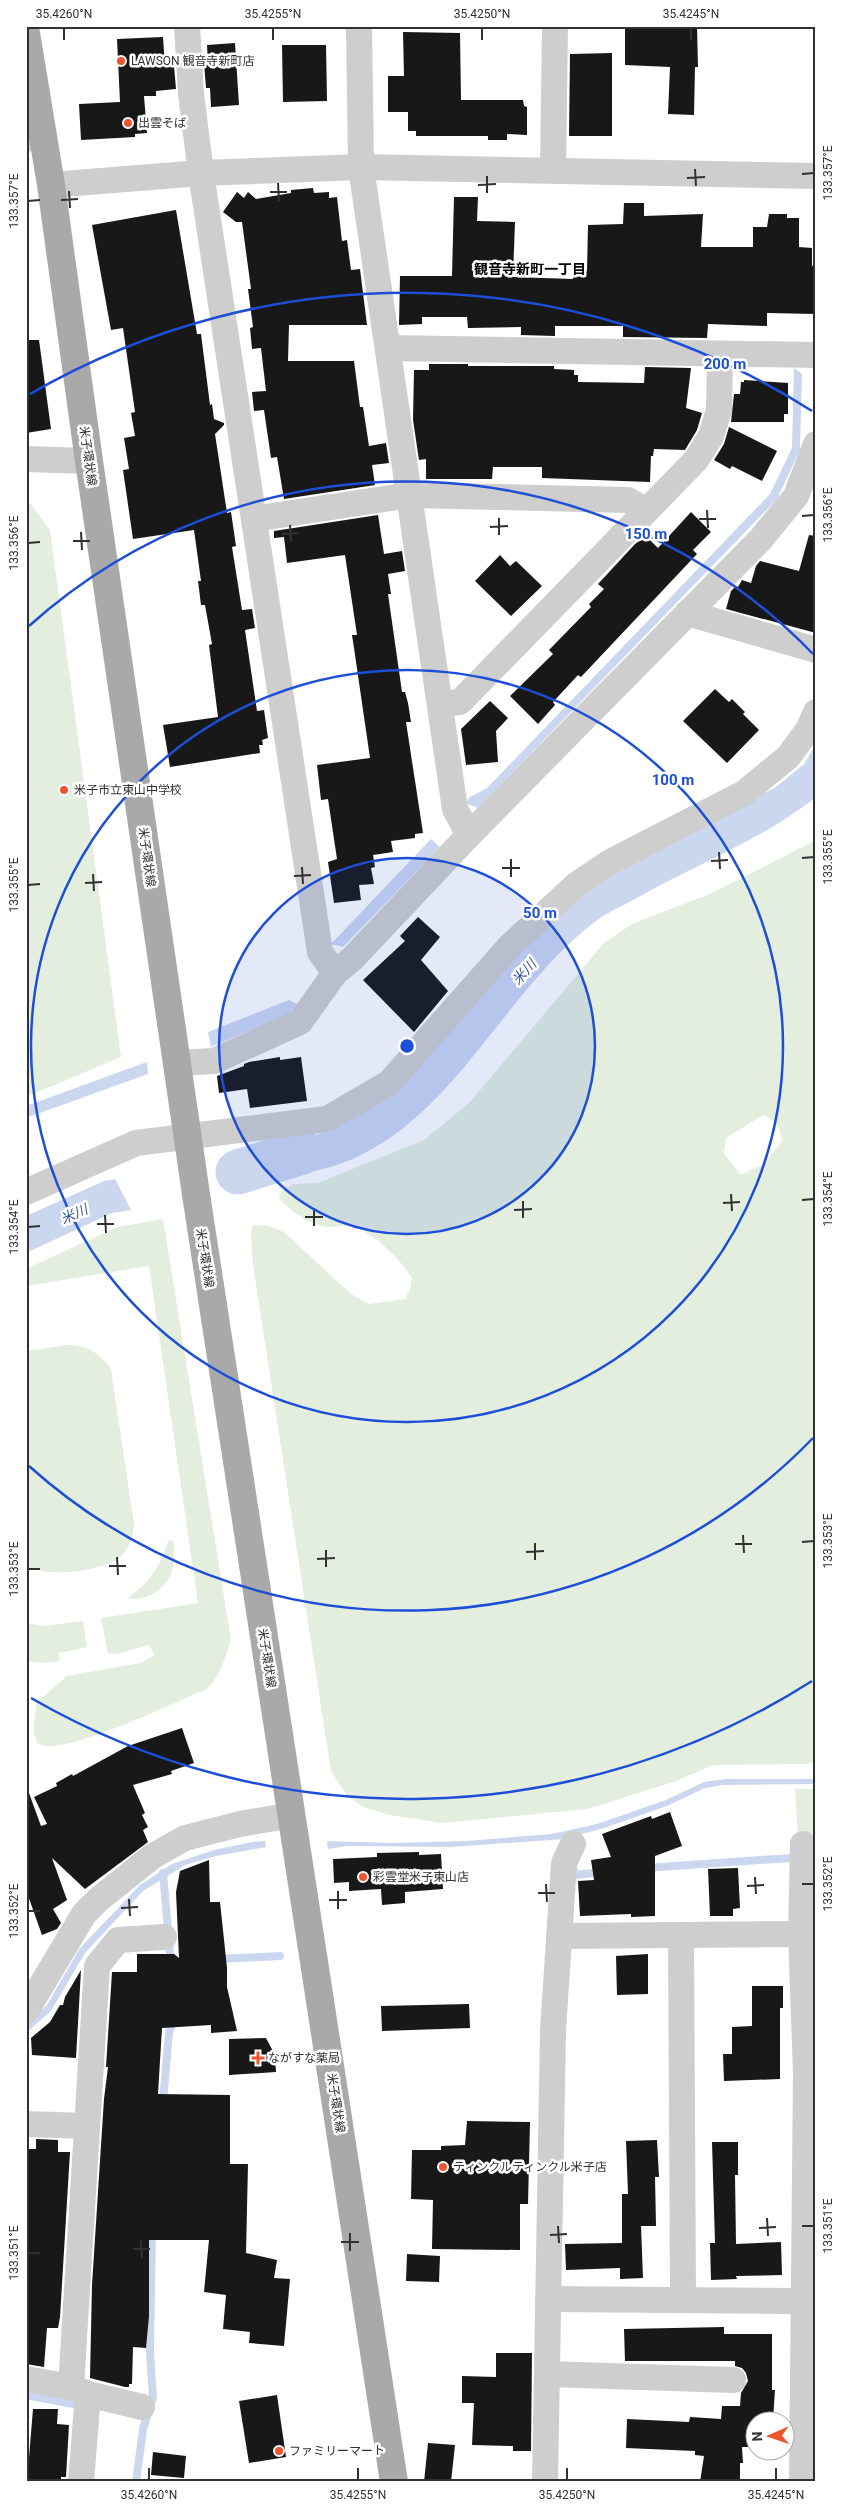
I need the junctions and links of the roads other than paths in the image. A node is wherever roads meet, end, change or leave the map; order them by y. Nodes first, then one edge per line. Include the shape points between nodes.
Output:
1 (186, 26) edge
2 (359, 26) edge
3 (554, 26) edge
4 (26, 33) edge
5 (35, 138) edge
6 (361, 166) junction
7 (554, 170) junction
8 (201, 173) junction
9 (816, 176) edge
10 (51, 185) junction
11 (389, 348) junction
12 (720, 354) junction
13 (816, 355) edge
14 (816, 444) edge
15 (26, 459) edge
16 (89, 461) junction
17 (410, 495) junction
18 (646, 511) junction
19 (254, 520) junction
20 (687, 614) junction
21 (816, 650) edge
22 (440, 704) junction
23 (816, 712) edge
24 (469, 834) junction
25 (334, 973) junction
26 (178, 1063) junction
27 (188, 1138) junction
28 (26, 1192) edge
29 (292, 1815) junction
30 (574, 1844) dead end
31 (803, 1844) dead end
32 (801, 1934) junction
33 (681, 1935) junction
34 (560, 1936) junction
35 (164, 1937) dead end
36 (26, 2011) edge
37 (26, 2124) edge
38 (87, 2126) junction
39 (548, 2299) junction
40 (683, 2300) junction
41 (804, 2301) junction
42 (547, 2374) junction
43 (26, 2380) edge
44 (733, 2380) dead end
45 (80, 2390) junction
46 (142, 2407) dead end
47 (81, 2482) edge
48 (394, 2482) edge
49 (544, 2482) edge
50 (802, 2482) edge

1 - 8 street
2 - 6 street
3 - 7 street
4 - 5 main road, 米子環状線
5 - 10 main road, 米子環状線
6 - 7 street
6 - 8 street
6 - 11 street
7 - 9 street
8 - 10 street
8 - 19 street
10 - 16 main road, 米子環状線
11 - 12 street
11 - 17 street
12 - 13 street
12 - 18 street via 718,410 711,436 696,460
14 - 20 street via 796,496 760,540
15 - 16 street
16 - 26 main road, 米子環状線
17 - 18 street via 628,500
17 - 19 street
17 - 22 street
18 - 22 street via 460,702
19 - 25 street via 320,952
20 - 21 street
20 - 24 street
22 - 24 street via 455,809
23 - 27 street via 808,730 788,757 744,793 610,862 576,884 509,947 388,1083 327,1119
24 - 25 street via 352,959
25 - 26 street via 300,1022 214,1061
26 - 27 main road, 米子環状線
27 - 28 street via 136,1143
27 - 29 main road, 米子環状線
29 - 36 street via 185,1838 154,1856 84,1914
29 - 48 main road, 米子環状線
30 - 34 street via 564,1862
31 - 32 street
32 - 33 street
32 - 41 street via 806,2073
33 - 34 street
33 - 40 street
34 - 39 street via 553,2030
35 - 38 street via 118,1940 97,1966
37 - 38 street
38 - 45 street
39 - 40 street
39 - 42 street
40 - 41 street
41 - 50 street
42 - 44 street
42 - 49 street
43 - 45 street
45 - 46 street
45 - 47 street

